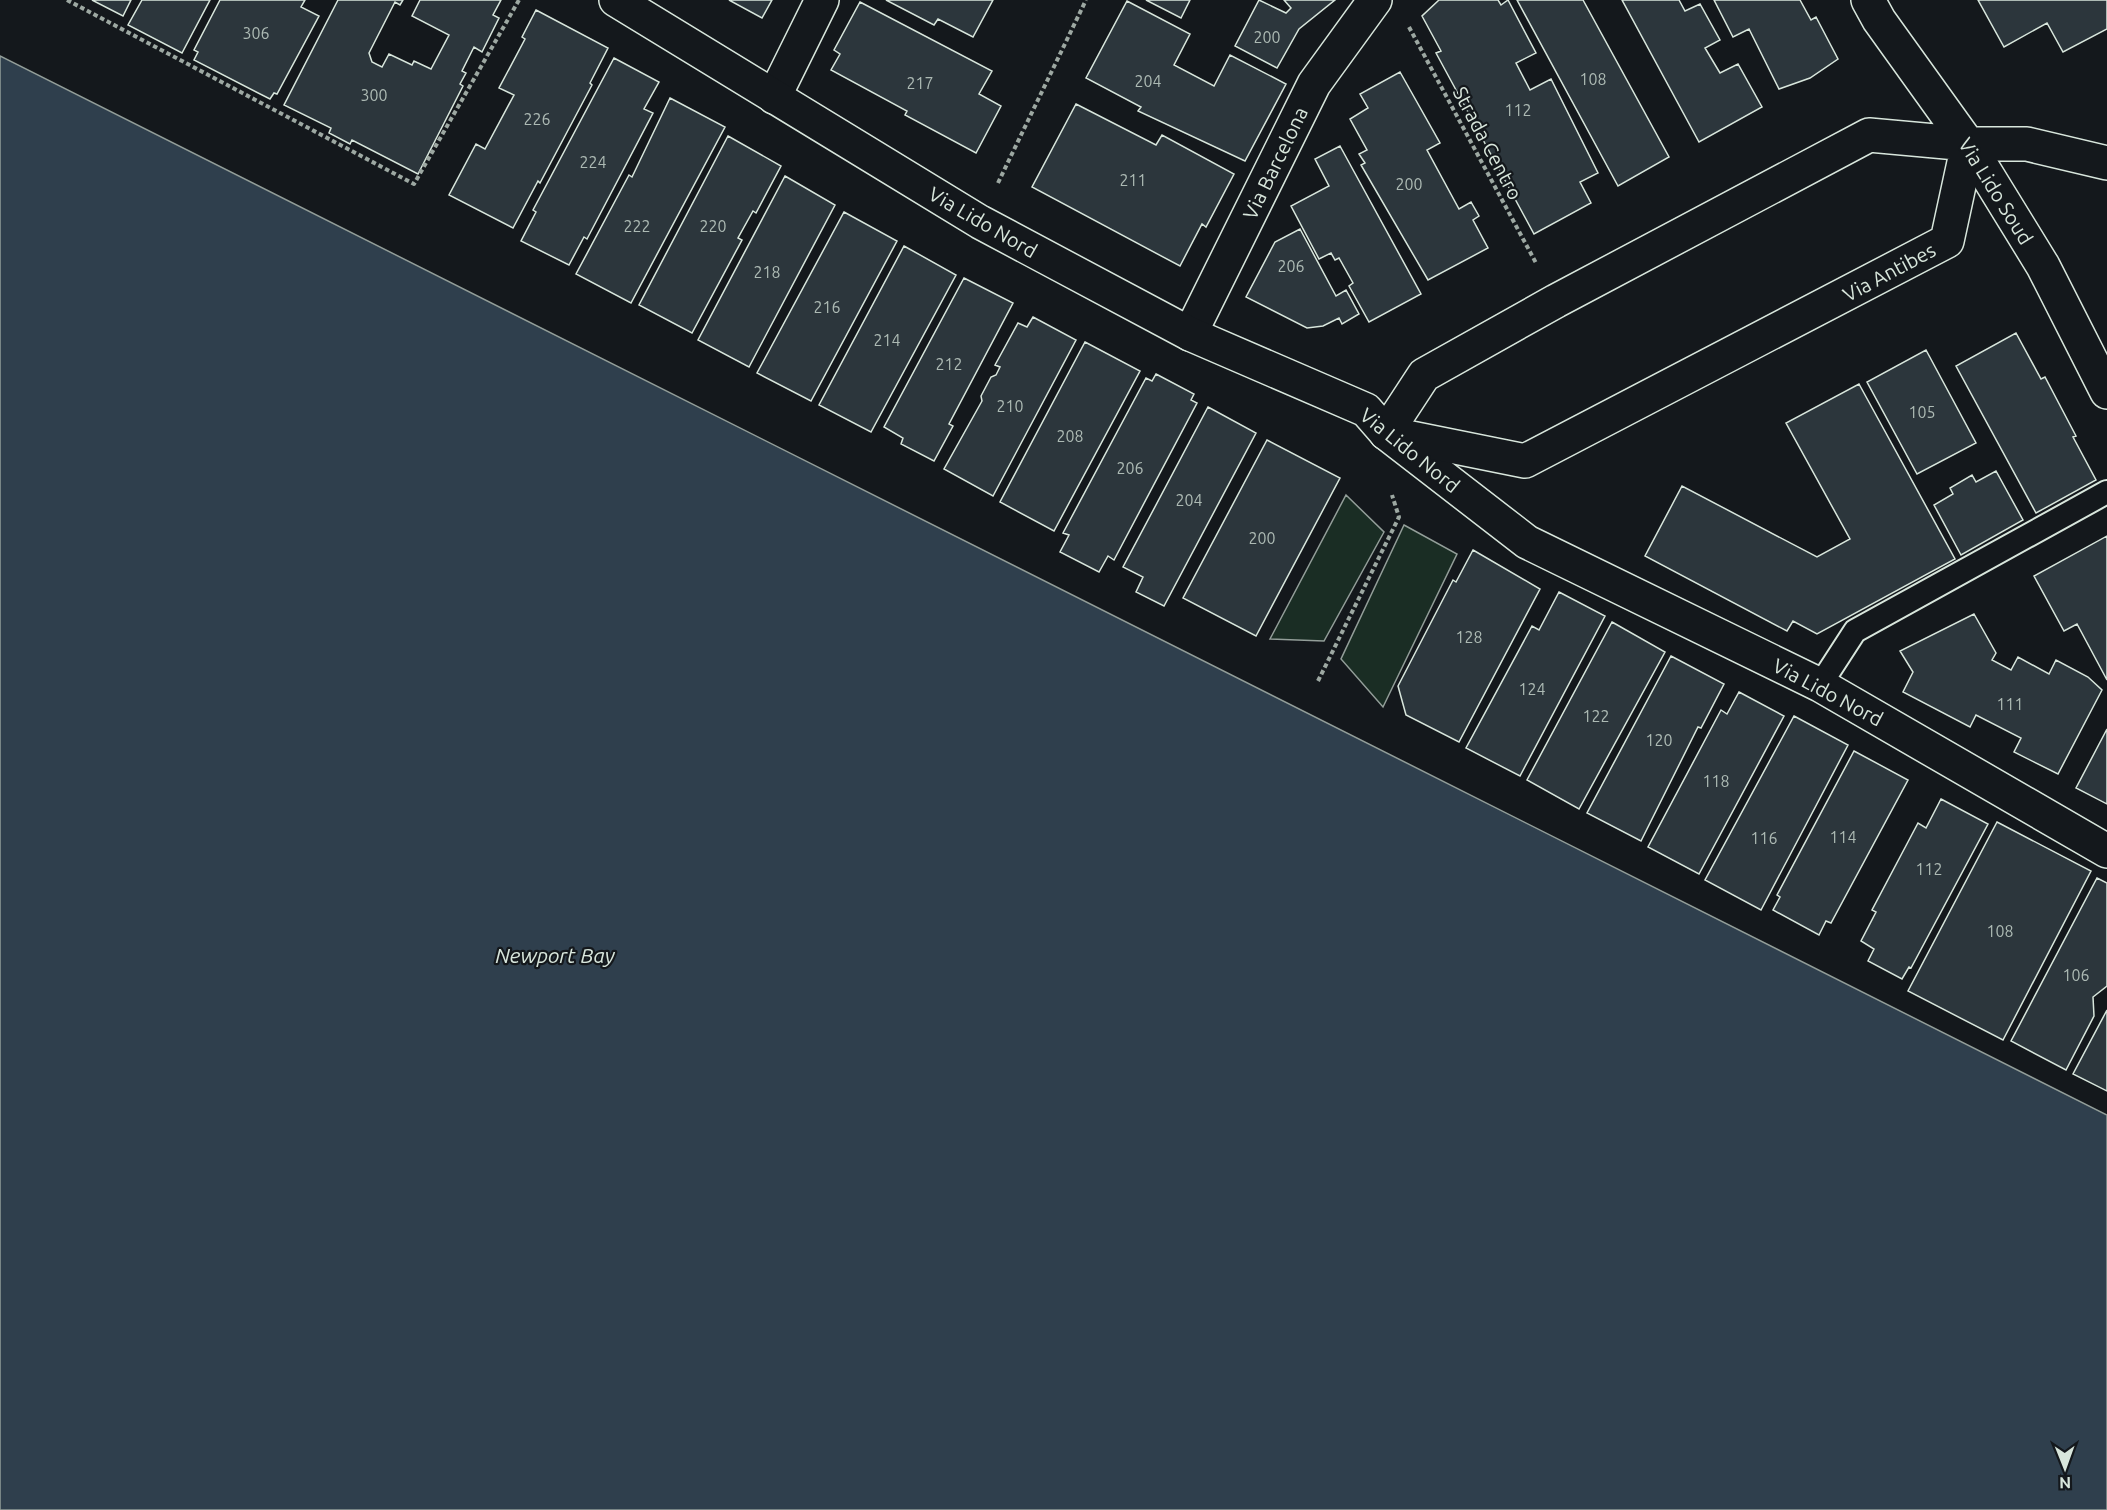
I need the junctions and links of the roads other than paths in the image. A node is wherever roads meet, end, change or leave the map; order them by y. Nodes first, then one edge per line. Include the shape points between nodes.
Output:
1 (616, 0) edge
2 (822, 0) edge
3 (1375, 0) edge
4 (1868, 0) edge
5 (774, 97) junction
6 (1968, 144) junction
7 (2107, 163) edge
8 (1190, 334) junction
9 (2107, 392) edge
10 (1386, 433) junction
11 (2107, 492) edge
12 (1820, 685) junction
13 (2107, 851) edge

1 - 5 street, Via Lido Nord
2 - 5 street
3 - 8 street, Via Barcelona via 1314,84
4 - 6 street, Via Lido Soud
5 - 8 street, Via Lido Nord via 980,222
6 - 7 street via 2027,144
6 - 9 street, Via Lido Soud via 2043,266
6 - 10 street via 1869,135 1424,375
6 - 10 street, Via Antibes via 1947,241 1525,461
8 - 10 street, Via Lido Nord via 1366,410
10 - 12 street, Via Lido Nord via 1527,542
11 - 12 lane via 1855,631
12 - 13 street, Via Lido Nord

